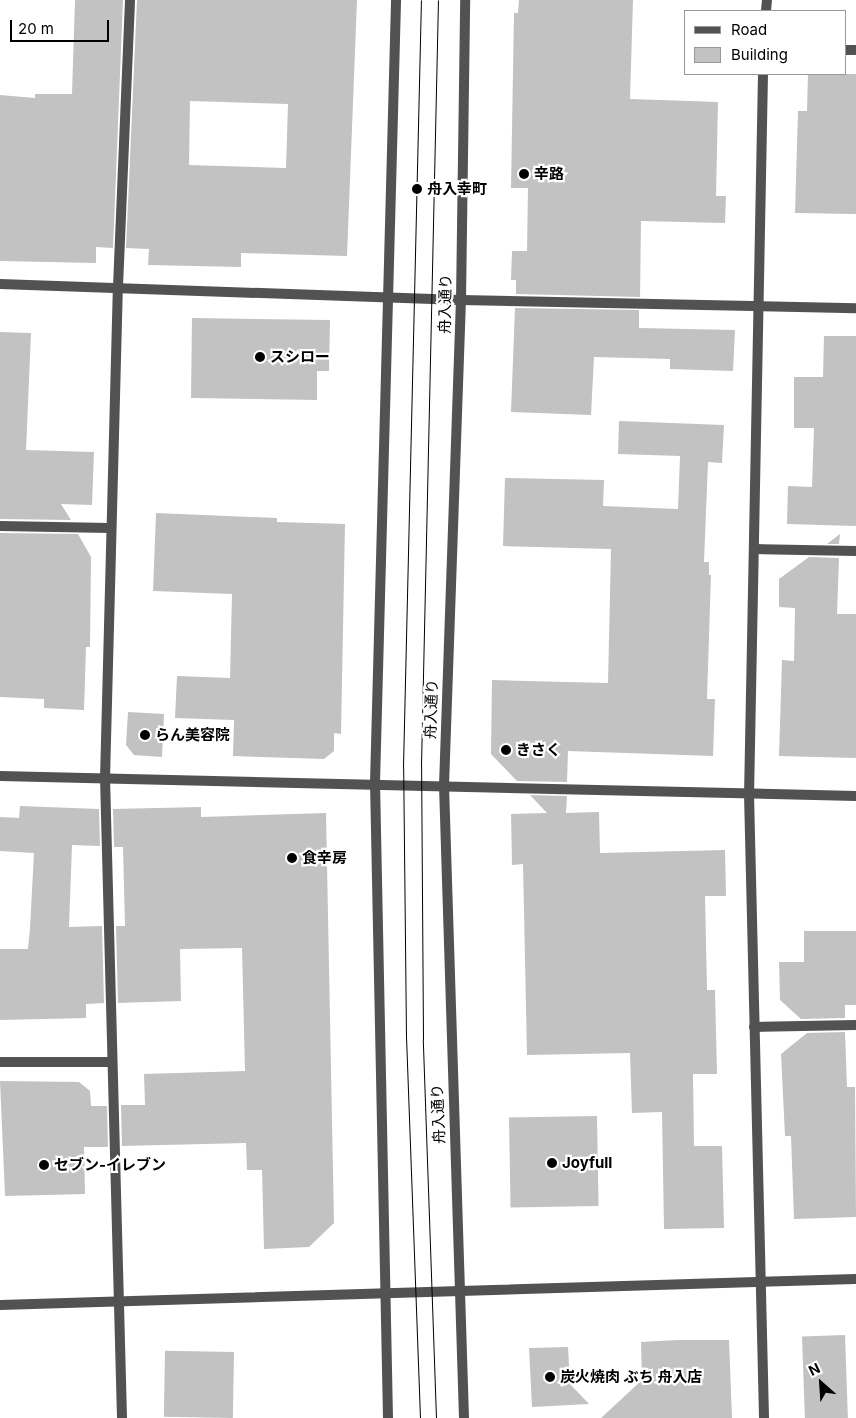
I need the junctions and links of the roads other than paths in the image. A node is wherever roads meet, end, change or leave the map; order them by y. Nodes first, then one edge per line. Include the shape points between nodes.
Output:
1 (130, 0) edge
2 (396, 0) edge
3 (465, 0) edge
4 (763, 75) edge
5 (0, 284) edge
6 (118, 287) junction
7 (386, 297) junction
8 (461, 300) junction
9 (759, 307) junction
10 (856, 308) edge
11 (0, 526) edge
12 (110, 528) junction
13 (755, 549) junction
14 (856, 551) edge
15 (0, 776) edge
16 (105, 778) junction
17 (375, 783) junction
18 (444, 786) junction
19 (749, 794) junction
20 (856, 796) edge
21 (856, 1025) edge
22 (754, 1027) junction
23 (0, 1062) edge
24 (111, 1062) junction
25 (856, 1279) edge
26 (760, 1282) junction
27 (458, 1289) junction
28 (384, 1291) junction
29 (118, 1300) junction
30 (0, 1305) edge
31 (122, 1418) edge
32 (388, 1418) edge
33 (464, 1418) edge
34 (764, 1418) edge

1 - 6 street
2 - 7 street
3 - 8 street, 舟入通り
4 - 9 street
5 - 6 street
6 - 7 street
6 - 12 street
7 - 8 street
7 - 17 street
8 - 9 street
8 - 18 street, 舟入通り
9 - 10 street
9 - 13 street
11 - 12 street
12 - 16 street
13 - 14 street
13 - 19 street
15 - 16 street
16 - 17 street
16 - 24 street
17 - 18 street
17 - 28 street
18 - 19 street
18 - 27 street, 舟入通り
19 - 20 street
19 - 22 street
21 - 22 street
22 - 26 street
23 - 24 street
24 - 29 street
25 - 26 street
26 - 27 street
26 - 34 street
27 - 28 street
27 - 33 street, 舟入通り
28 - 29 street
28 - 32 street
29 - 30 street
29 - 31 street

